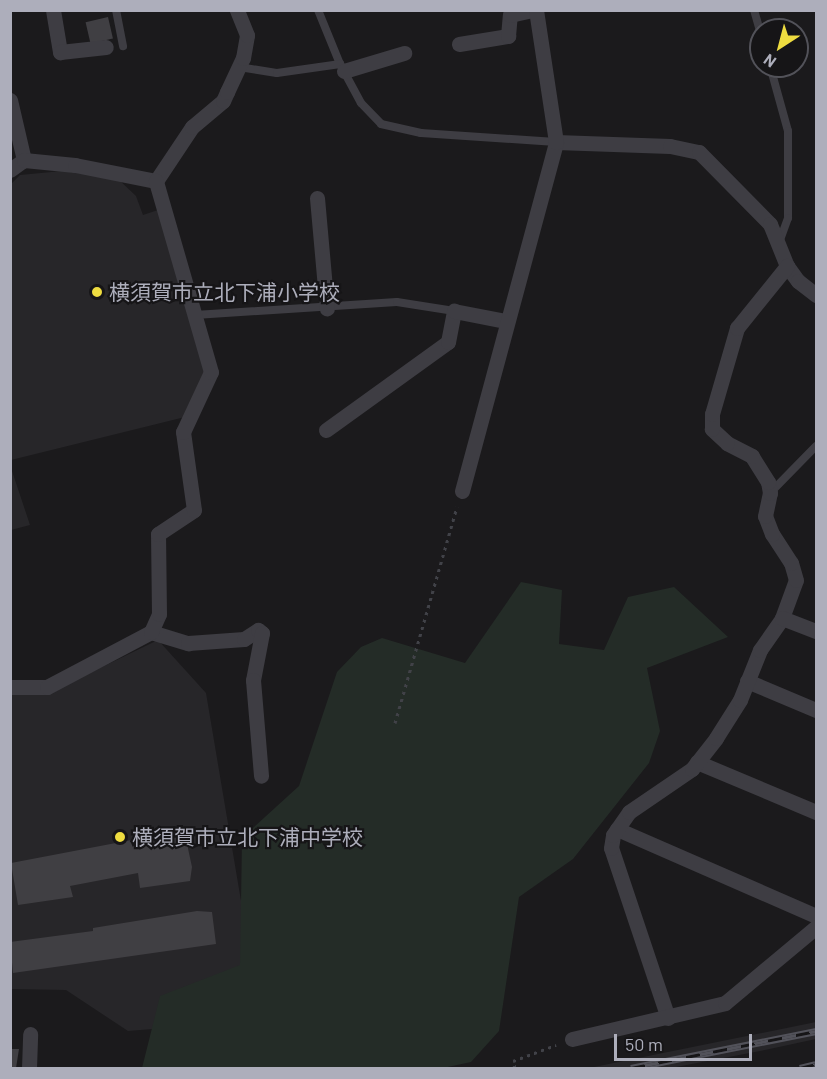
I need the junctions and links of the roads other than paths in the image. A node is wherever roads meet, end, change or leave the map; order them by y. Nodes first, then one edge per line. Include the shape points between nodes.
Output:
1 (53, 10) edge
2 (116, 10) edge
3 (237, 10) edge
4 (318, 10) edge
5 (534, 10) edge
6 (459, 44) dead end
7 (123, 46) dead end
8 (106, 47) dead end
9 (404, 53) dead end
10 (239, 67) junction
11 (342, 67) junction
12 (773, 78) edge
13 (10, 100) edge
14 (556, 142) junction
15 (24, 160) junction
16 (10, 170) edge
17 (156, 181) junction
18 (317, 198) dead end
19 (779, 243) junction
20 (787, 266) junction
21 (816, 295) edge
22 (327, 309) junction
23 (454, 311) junction
24 (195, 315) junction
25 (506, 321) junction
26 (326, 430) dead end
27 (816, 446) edge
28 (463, 489) road end
29 (770, 493) junction
30 (782, 618) junction
31 (816, 631) edge
32 (151, 632) junction
33 (747, 681) junction
34 (10, 687) edge
35 (816, 710) edge
36 (697, 762) junction
37 (261, 776) dead end
38 (816, 812) edge
39 (617, 829) junction
40 (816, 916) edge
41 (816, 927) edge
42 (668, 1018) junction
43 (30, 1034) dead end
44 (572, 1039) road end
45 (29, 1068) edge

1 - 8 street via 60,52
2 - 7 lane
3 - 10 street via 247,35
4 - 11 lane
5 - 6 street via 510,15 508,36
5 - 14 street
9 - 11 street
10 - 11 lane via 277,73
10 - 17 street via 223,101 192,127
11 - 14 lane via 362,103 381,124 421,133
12 - 19 lane via 788,131 788,218
13 - 15 street
14 - 19 street via 670,146 699,152 750,201 770,224
14 - 25 street
15 - 16 street
15 - 17 street via 75,165
17 - 24 street
18 - 22 street
19 - 20 street
20 - 21 street
20 - 29 street via 737,328 712,414 712,429 727,443 752,456 768,482
22 - 23 lane via 397,302
22 - 24 lane
23 - 25 street
23 - 26 street via 448,342
24 - 32 street via 211,372 183,432 194,510 158,534 159,614
25 - 28 street
27 - 29 lane
29 - 30 street via 765,516 796,580
30 - 31 street
30 - 33 street via 760,650
32 - 34 street via 47,687
32 - 37 street via 188,643 244,639 258,630 262,633 253,680
33 - 35 street
33 - 36 street via 740,700
36 - 38 street
36 - 39 street via 628,812
39 - 40 street
39 - 42 street via 611,848
41 - 42 street via 725,1004
42 - 44 street
43 - 45 street

